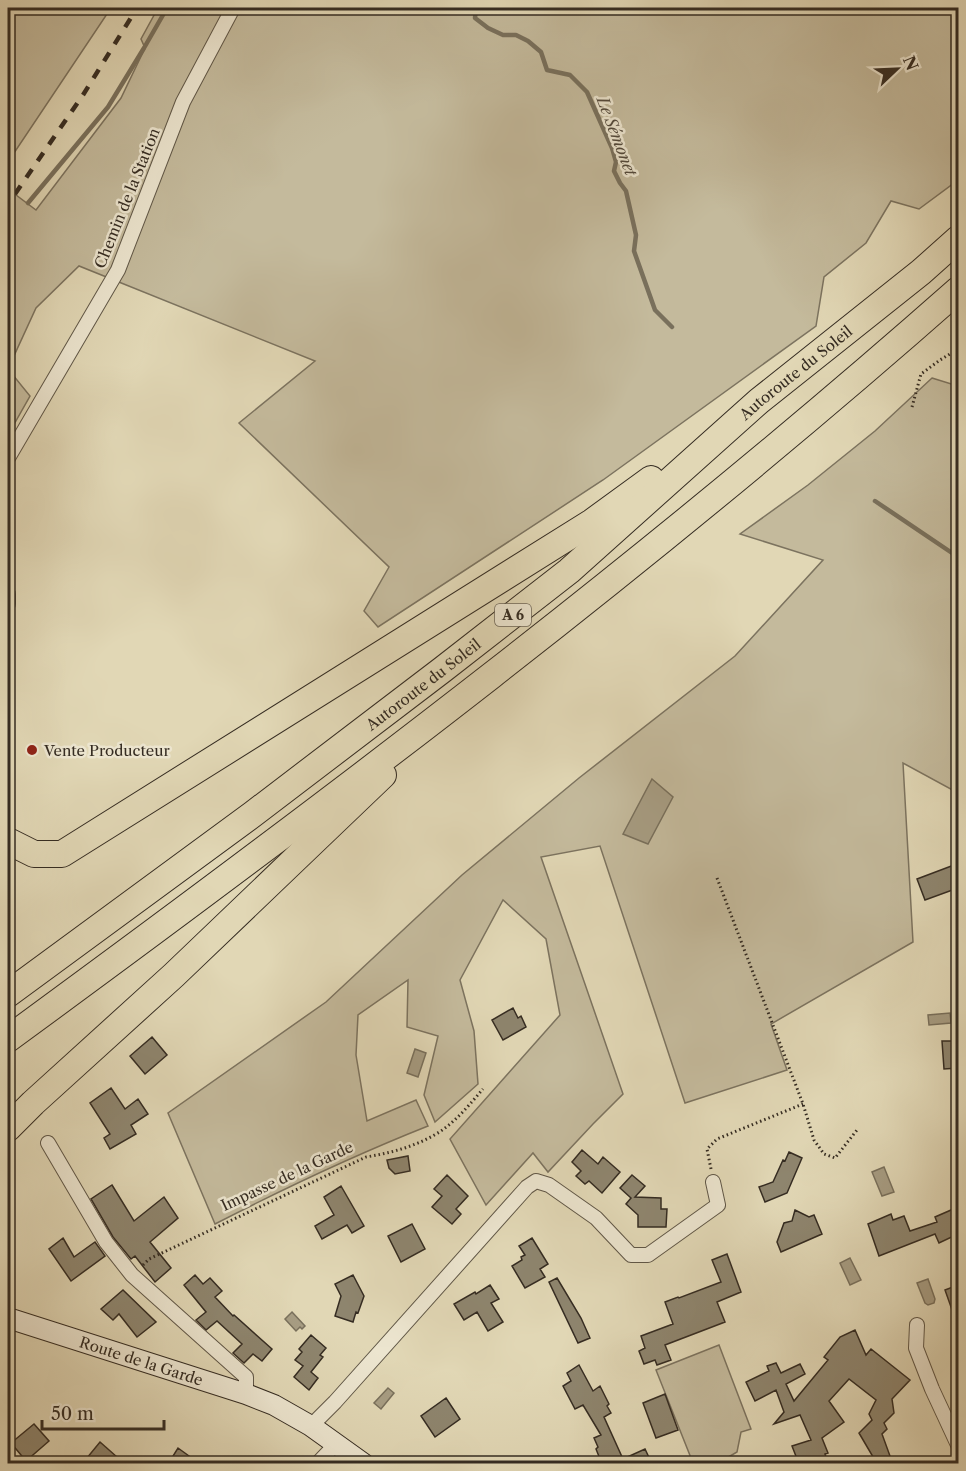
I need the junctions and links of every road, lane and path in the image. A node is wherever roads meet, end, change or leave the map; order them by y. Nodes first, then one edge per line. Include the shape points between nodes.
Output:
1 (233, 8) edge
2 (958, 239) edge
3 (958, 291) edge
4 (958, 349) edge
5 (759, 401) junction
6 (912, 407) dead end
7 (8, 458) edge
8 (8, 594) edge
9 (8, 604) edge
10 (459, 701) junction
11 (8, 842) edge
12 (717, 878) dead end
13 (8, 994) edge
14 (8, 1039) edge
15 (483, 1089) dead end
16 (803, 1104) junction
17 (8, 1128) edge
18 (857, 1130) dead end
19 (48, 1143) dead end
20 (713, 1182) joint
21 (132, 1275) junction
22 (8, 1318) edge
23 (917, 1325) dead end
24 (246, 1394) junction
25 (311, 1426) junction
26 (336, 1444) junction
27 (958, 1445) edge
28 (316, 1464) edge
29 (364, 1464) edge

1 - 7 street, Chemin de la Station via 183,102 118,270
2 - 5 highway, Autoroute du Soleil / A 6
3 - 10 highway, A 6 via 781,443
4 - 6 path via 921,374
5 - 11 highway via 592,522 62,854 34,854
5 - 13 highway, Autoroute du Soleil / A 6 via 569,571 254,814
8 - 9 street
10 - 14 highway, A 6
10 - 17 highway
12 - 16 path
15 - 21 path, Impasse de la Garde via 437,1134 396,1152 366,1157 149,1259
16 - 18 path via 814,1140 824,1154 835,1158
16 - 20 path via 717,1139 707,1149
19 - 21 street via 106,1242
20 - 25 street via 718,1205 648,1255 631,1255 596,1218 549,1185 536,1181
21 - 24 street via 246,1377
22 - 24 street, Route de la Garde
23 - 27 street via 916,1348
24 - 25 street, Route de la Garde
25 - 26 street, Route de la Garde
26 - 28 street
26 - 29 street, Route de la Garde

